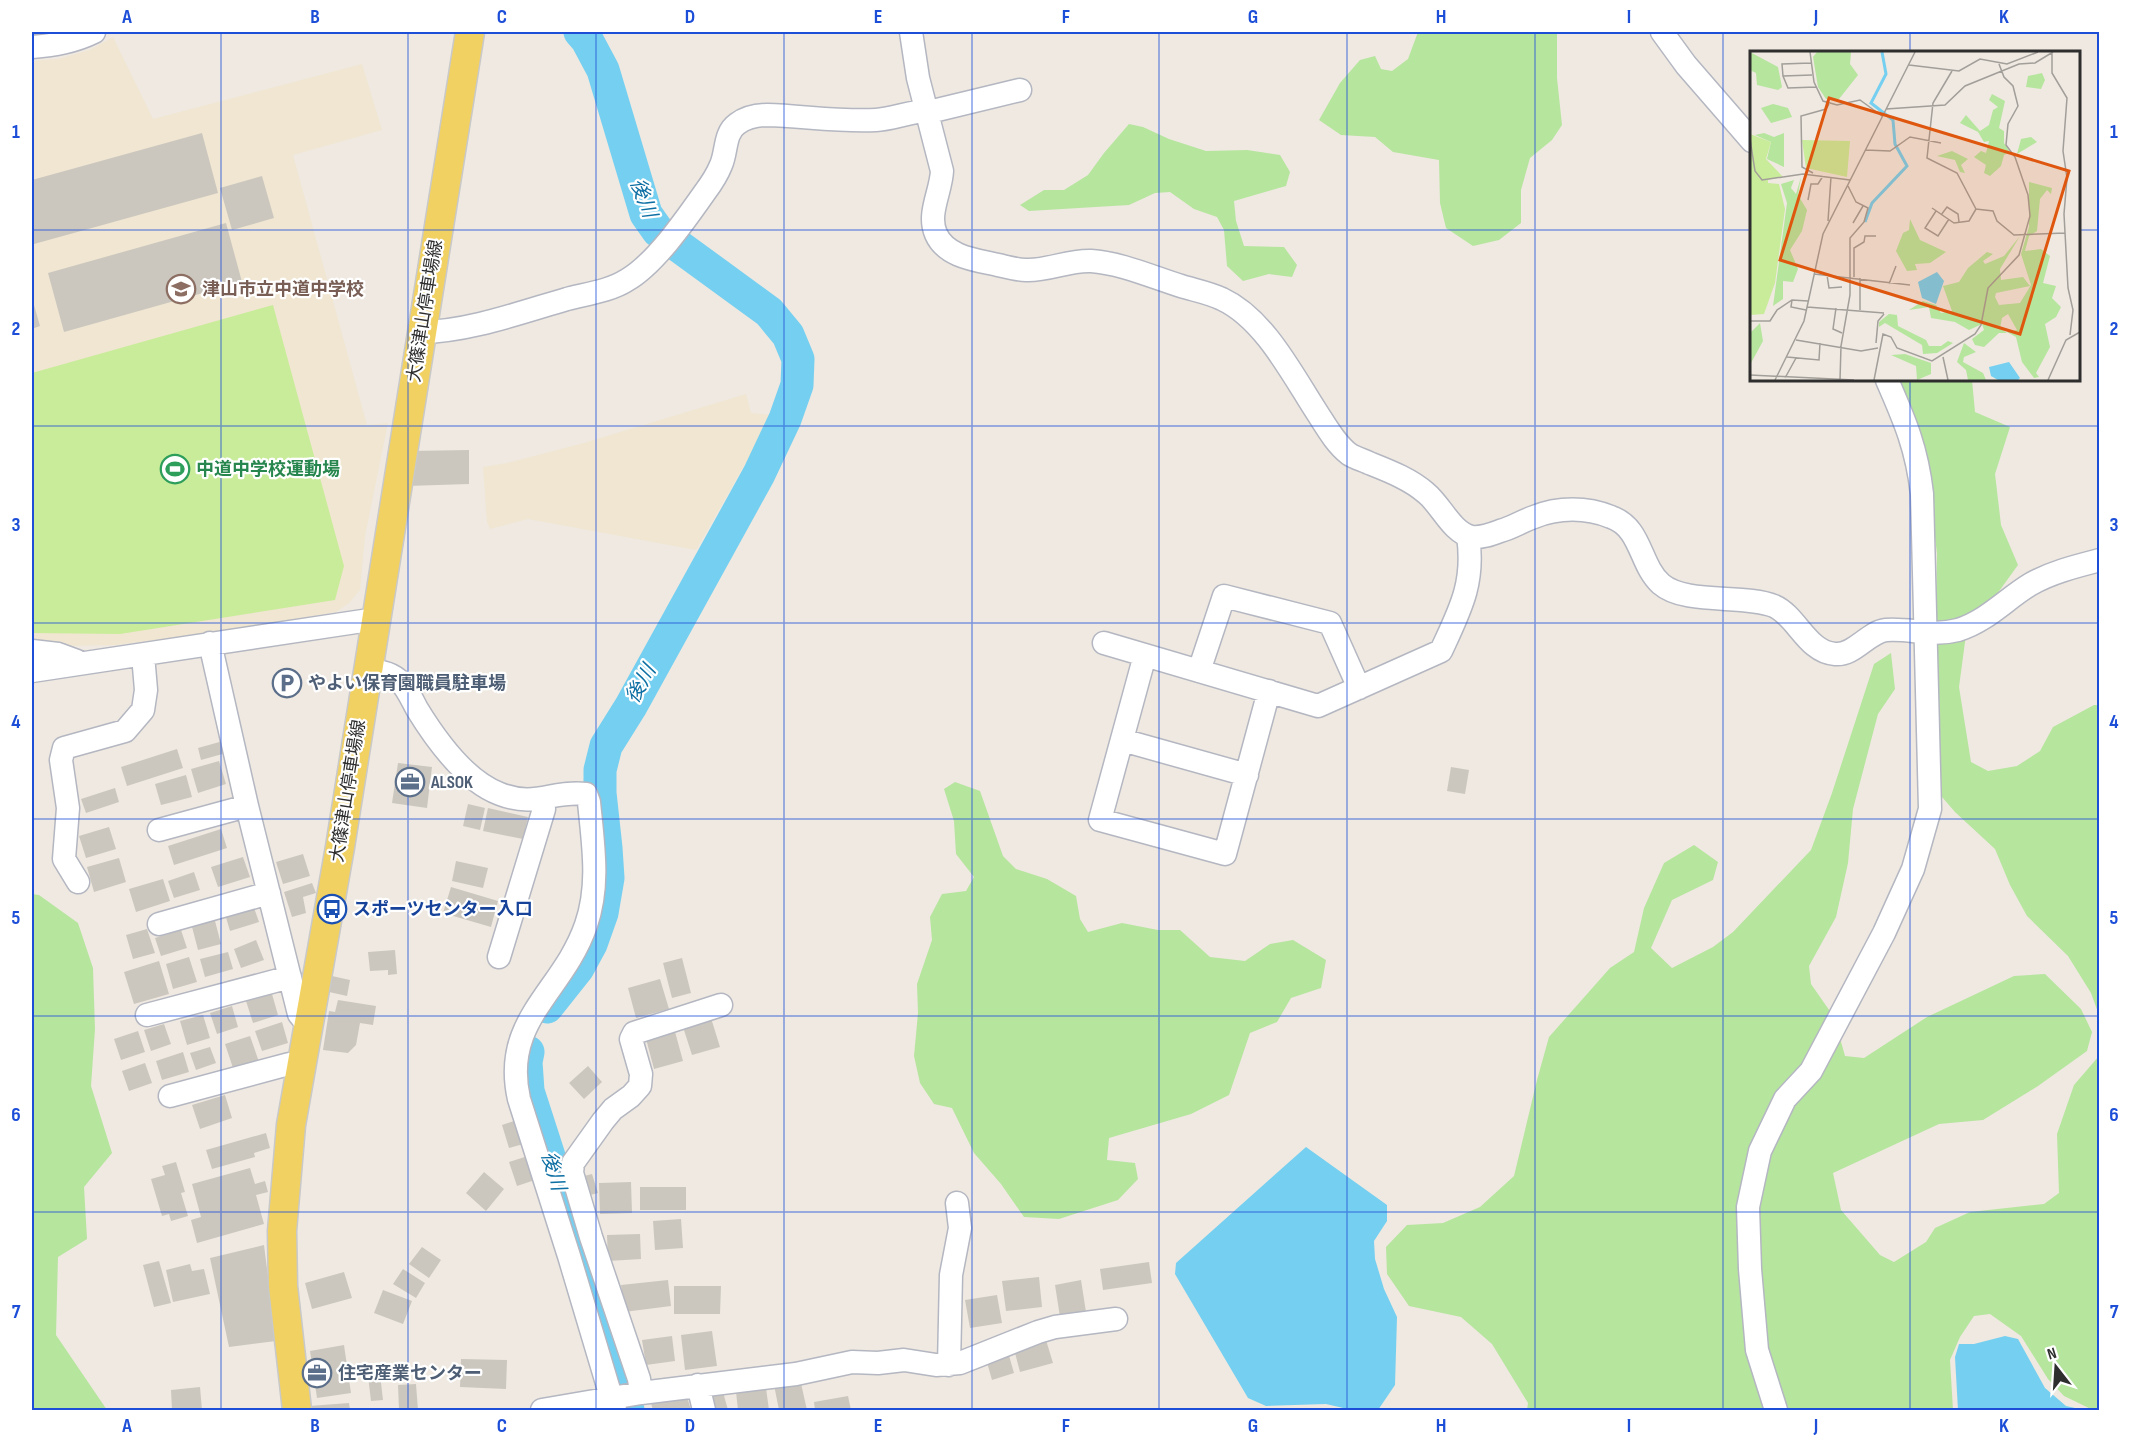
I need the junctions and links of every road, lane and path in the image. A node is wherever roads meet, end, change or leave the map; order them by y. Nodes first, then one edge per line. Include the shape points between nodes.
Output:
1 (94, 32) edge
2 (470, 32) edge
3 (911, 32) edge
4 (1662, 32) edge
5 (32, 47) edge
6 (1020, 90) dead end
7 (926, 110) junction
8 (1750, 139) edge
9 (421, 332) junction
10 (1887, 381) edge
11 (1468, 536) junction
12 (2100, 560) edge
13 (376, 619) junction
14 (1926, 634) junction
15 (210, 643) junction
16 (1104, 643) dead end
17 (32, 651) edge
18 (143, 655) junction
19 (1145, 655) junction
20 (85, 663) junction
21 (367, 670) junction
22 (32, 671) edge
23 (1199, 671) junction
24 (1359, 688) junction
25 (1269, 692) junction
26 (1122, 740) junction
27 (1247, 775) junction
28 (542, 799) junction
29 (247, 806) junction
30 (159, 830) dead end
31 (78, 882) dead end
32 (269, 893) junction
33 (159, 924) dead end
34 (499, 957) dead end
35 (290, 977) junction
36 (721, 1005) dead end
37 (147, 1015) dead end
38 (308, 1025) junction
39 (300, 1064) junction
40 (170, 1096) dead end
41 (957, 1203) dead end
42 (1116, 1319) dead end
43 (948, 1365) junction
44 (698, 1385) junction
45 (623, 1398) edge
46 (297, 1410) edge
47 (542, 1410) edge
48 (704, 1410) edge
49 (1776, 1410) edge

1 - 5 street
2 - 9 main road, 大篠津山停車場線
3 - 7 street
4 - 8 street
6 - 7 street
7 - 9 street via 877,120 766,115 749,118 730,131 722,165 678,231 627,280 487,321
7 - 11 street via 942,171 932,221 946,248 966,258 1024,271 1091,261 1222,299 1245,314 1269,340 1334,438 1350,454 1405,478 1428,494
9 - 13 main road, 大篠津山停車場線
10 - 14 street via 1919,465
11 - 14 street via 1498,532 1553,511 1579,510 1609,516 1624,522 1663,586 1682,594 1775,607 1825,651 1846,653 1885,630
11 - 24 street via 1471,571 1461,607 1441,651
12 - 14 street via 2032,584 1980,621
13 - 15 street
13 - 21 main road, 大篠津山停車場線
14 - 49 street via 1930,809 1913,869 1879,943 1811,1071 1785,1099 1760,1151 1748,1207 1756,1339
15 - 18 street
15 - 29 street
16 - 19 street
17 - 20 street
18 - 20 street
18 - 31 street via 143,710 125,731 64,748 61,760 68,808 64,859
19 - 23 street
19 - 26 street
20 - 22 street
21 - 28 street via 399,679 433,734 479,783 516,800
21 - 38 main road, 大篠津山停車場線
23 - 24 street via 1224,596 1330,623
23 - 25 street
24 - 25 street via 1318,706
25 - 27 street
26 - 27 street
26 - 27 street via 1100,820 1226,854
28 - 34 street via 544,809
28 - 45 street via 573,792 586,794 594,896 574,953 523,1030 518,1049 517,1089
29 - 30 street
29 - 32 street
32 - 33 street
32 - 35 street
35 - 37 street
35 - 38 street via 299,1014
36 - 45 street via 634,1033 640,1086 603,1121 573,1162 572,1173 585,1216 639,1379
38 - 39 main road, 大篠津山停車場線
39 - 40 street
39 - 46 main road, 大篠津山停車場線 via 282,1231 283,1286
41 - 43 street via 960,1228 951,1275
42 - 43 street via 1055,1327
43 - 44 street via 904,1360 852,1362 796,1374
44 - 45 street
44 - 48 street
45 - 47 street

